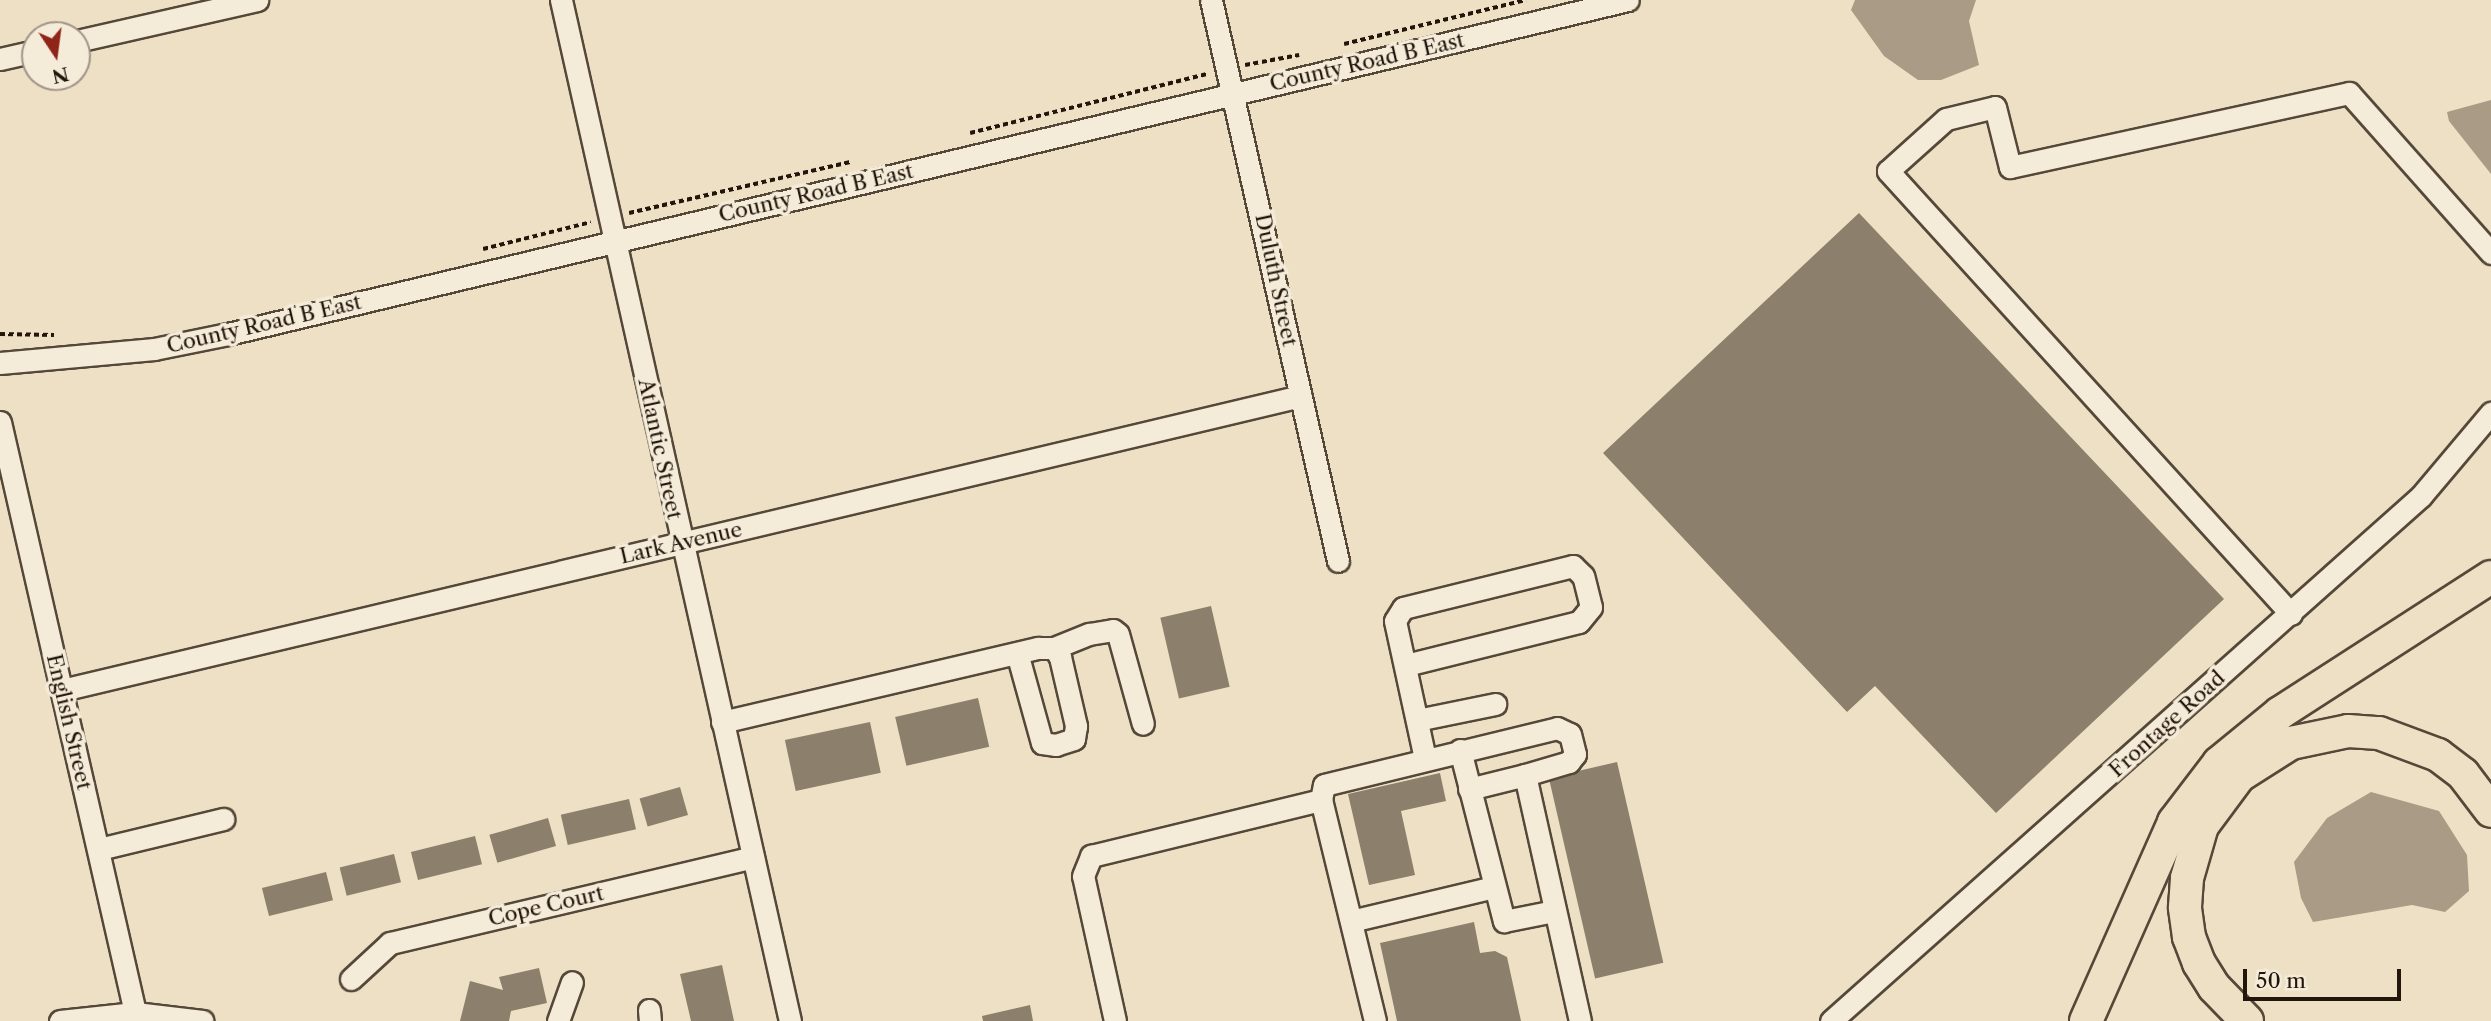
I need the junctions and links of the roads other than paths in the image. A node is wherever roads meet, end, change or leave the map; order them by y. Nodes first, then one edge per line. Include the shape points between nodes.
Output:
1 (257, 0) edge
2 (561, 0) edge
3 (1211, 0) edge
4 (1628, 0) edge
5 (91, 38) edge
6 (21, 54) edge
7 (0, 59) edge
8 (1235, 93) junction
9 (615, 241) junction
10 (2491, 253) edge
11 (0, 363) edge
12 (1301, 396) junction
13 (2491, 413) edge
14 (0, 422) edge
15 (680, 543) junction
16 (1338, 561) dead end
17 (2491, 576) edge
18 (2291, 614) junction
19 (1054, 648) junction
20 (1017, 653) junction
21 (1406, 665) junction
22 (62, 690) junction
23 (1495, 704) dead end
24 (1417, 720) junction
25 (722, 722) junction
26 (1143, 724) dead end
27 (1460, 750) junction
28 (1425, 759) junction
29 (1525, 775) junction
30 (1469, 789) junction
31 (1321, 800) junction
32 (2491, 811) edge
33 (223, 819) dead end
34 (99, 849) junction
35 (753, 857) junction
36 (1494, 887) junction
37 (1554, 911) junction
38 (1351, 921) junction
39 (351, 979) dead end
40 (572, 982) dead end
41 (136, 1017) edge
42 (60, 1021) edge
43 (204, 1021) edge
44 (558, 1021) edge
45 (790, 1021) edge
46 (1115, 1021) edge
47 (1375, 1021) edge
48 (1580, 1021) edge
49 (1830, 1021) edge
50 (2086, 1021) edge
51 (2247, 1021) edge

1 - 5 street
2 - 9 street, Atlantic Street
3 - 8 street, Duluth Street
4 - 8 street, County Road B East
6 - 7 street
8 - 9 street, County Road B East
8 - 12 street, Duluth Street
9 - 11 street, County Road B East via 154,349
9 - 15 street, Atlantic Street
10 - 18 street via 2349,93 2010,167 1995,107 1947,119 1888,171
12 - 15 street, Lark Avenue
12 - 16 street, Duluth Street
13 - 18 street, Frontage Road via 2421,496
14 - 22 street, English Street
15 - 22 street, Lark Avenue
15 - 25 street, Atlantic Street
17 - 50 highway via 2280,713 2219,763 2174,822
18 - 49 street, Frontage Road
19 - 20 street
19 - 20 street via 1076,726 1074,739 1056,746 1042,743 1034,726
19 - 26 street via 1089,634 1113,630 1118,634
20 - 25 street
21 - 21 street via 1395,621 1403,608 1573,566 1583,576 1591,607 1579,622
21 - 24 street
22 - 34 street, English Street
23 - 24 street
24 - 28 street
25 - 35 street, Atlantic Street
27 - 28 street
27 - 29 street via 1557,728 1570,734 1575,754 1569,762
27 - 30 street
28 - 31 street via 1324,785
29 - 30 street
29 - 37 street
30 - 36 street
31 - 38 street
31 - 46 street via 1091,856 1083,876
32 - 51 highway via 2463,774 2438,755 2379,733 2348,731 2291,743 2239,776 2202,827 2186,878 2185,907 2199,963 2214,987
33 - 34 street
34 - 41 street, English Street
35 - 39 street, Cope Court via 390,943
35 - 45 street, Atlantic Street
36 - 37 street via 1504,921
36 - 38 street
37 - 48 street
38 - 47 street
40 - 44 street
41 - 42 street
41 - 43 street

